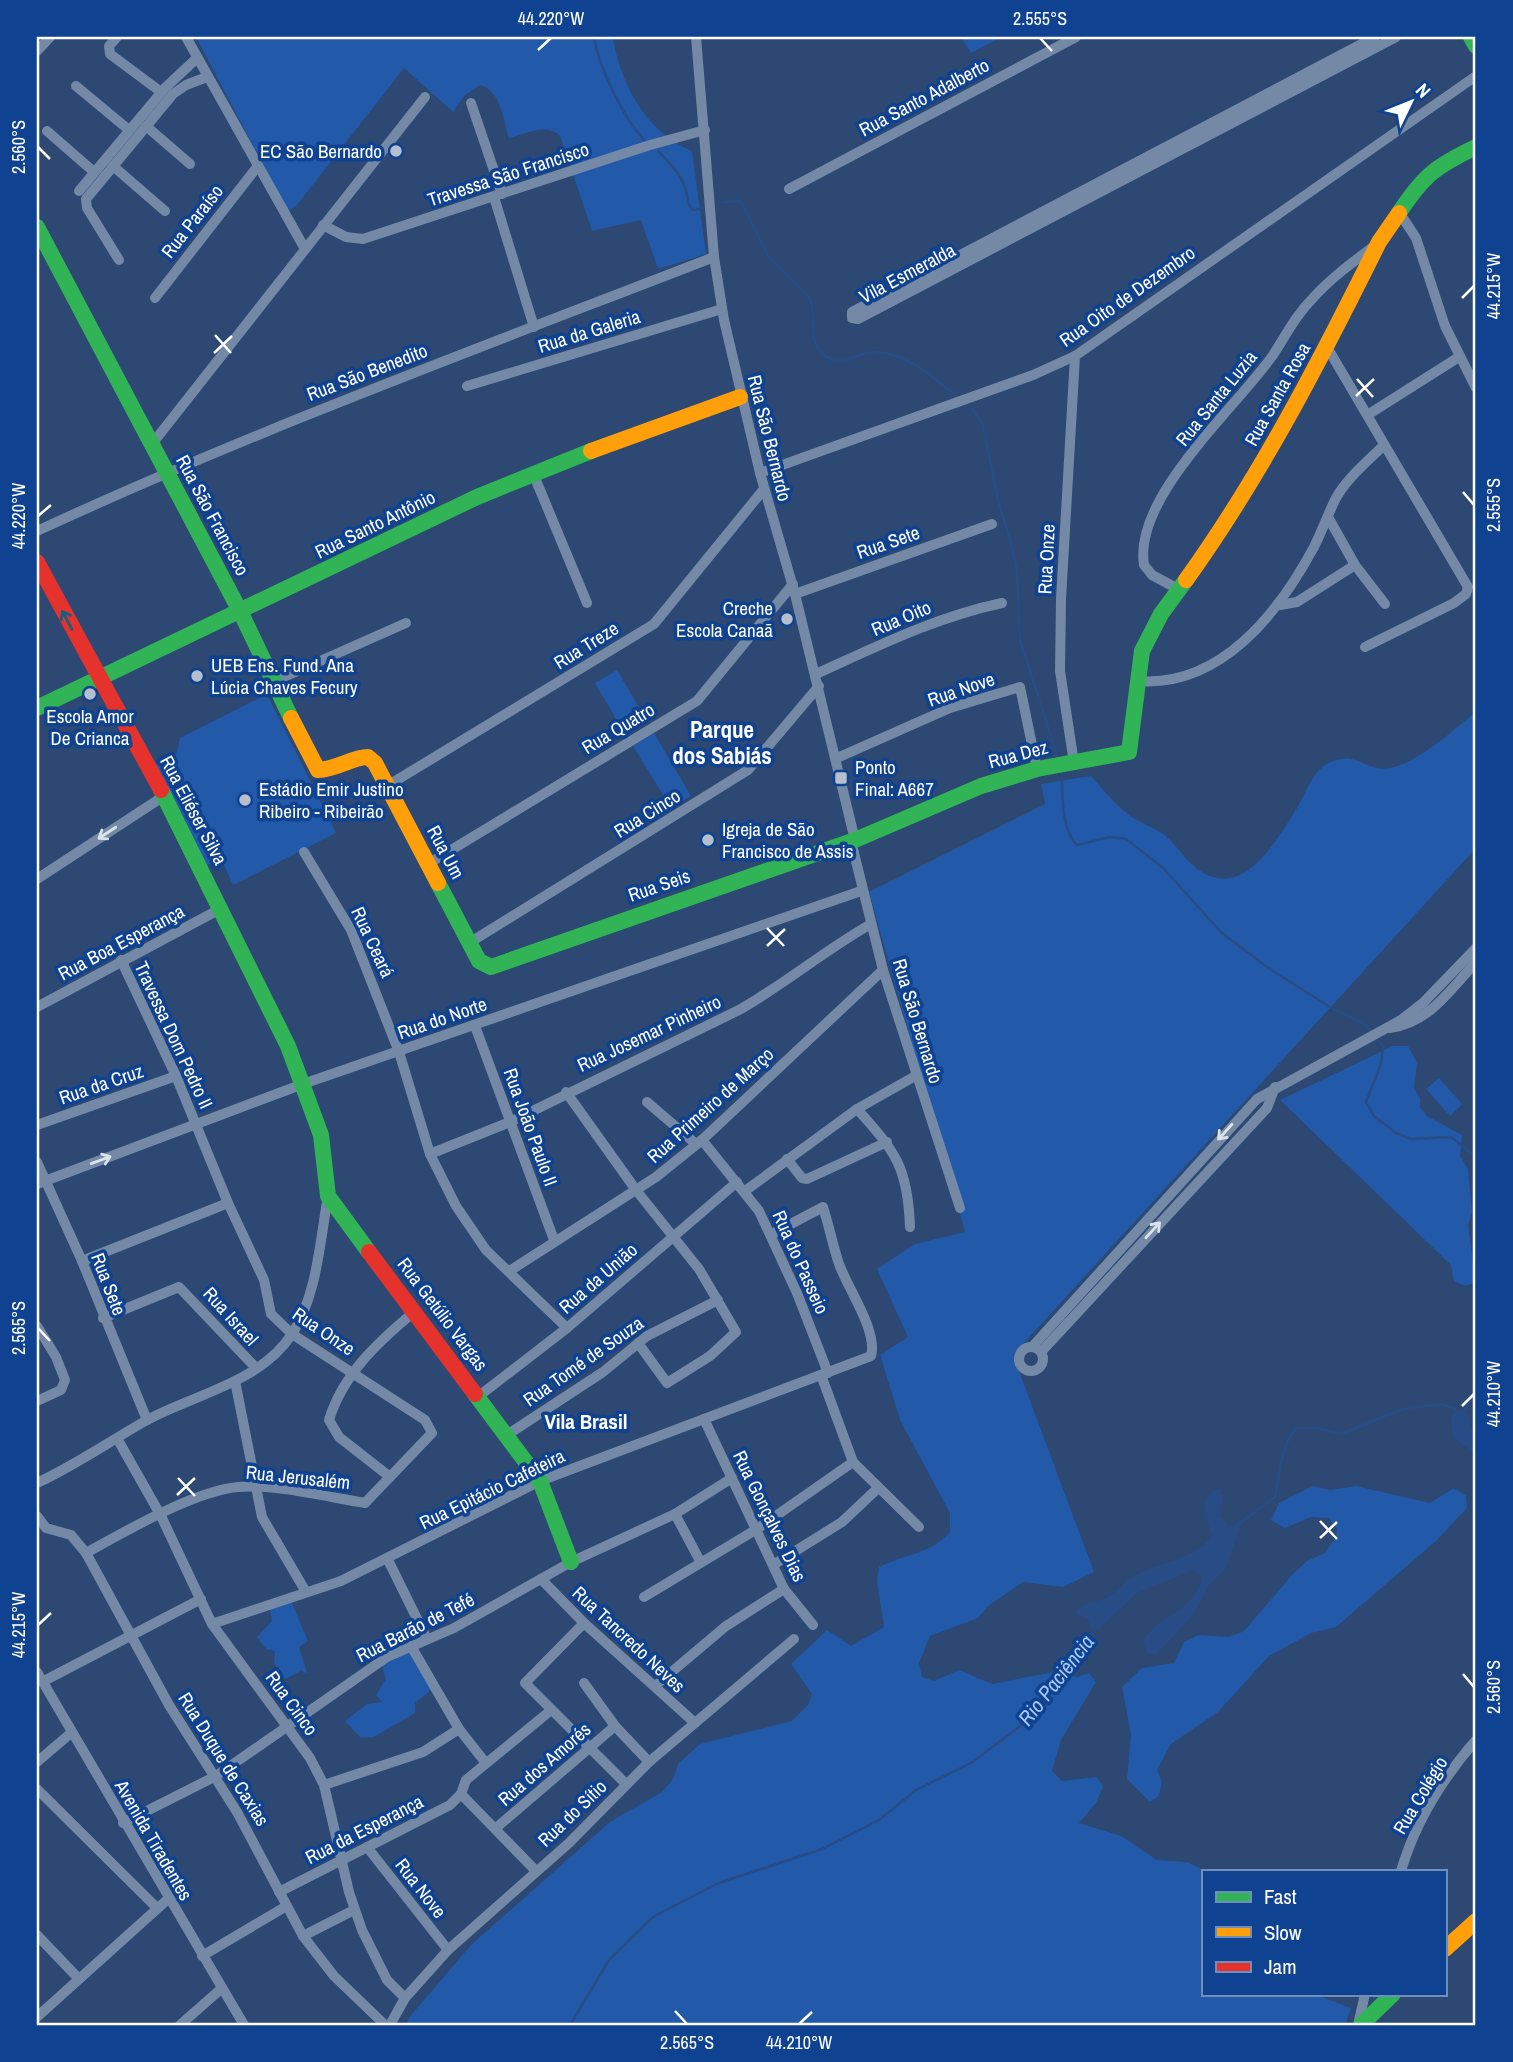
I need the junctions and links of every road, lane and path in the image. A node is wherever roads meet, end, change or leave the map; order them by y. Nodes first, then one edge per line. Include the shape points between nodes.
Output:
1 (50, 37) edge
2 (117, 37) edge
3 (186, 37) edge
4 (696, 37) edge
5 (1076, 37) edge
6 (1376, 37) edge
7 (1396, 37) edge
8 (1471, 37) edge
9 (1476, 46) edge
10 (37, 51) edge
11 (197, 58) junction
12 (1346, 58) junction
13 (1476, 76) edge
14 (207, 77) junction
15 (76, 86) dead end
16 (161, 92) junction
17 (425, 97) dead end
18 (471, 103) dead end
19 (146, 126) junction
20 (129, 130) junction
21 (705, 130) junction
22 (47, 131) dead end
23 (1476, 147) edge
24 (1154, 159) junction
25 (190, 164) dead end
26 (113, 166) junction
27 (257, 167) junction
28 (94, 172) junction
29 (789, 189) dead end
30 (79, 191) dead end
31 (498, 195) junction
32 (165, 211) dead end
33 (1399, 212) junction
34 (323, 225) junction
35 (37, 227) edge
36 (1379, 242) junction
37 (305, 249) junction
38 (714, 257) junction
39 (119, 260) dead end
40 (155, 298) dead end
41 (722, 309) junction
42 (534, 327) junction
43 (1327, 347) junction
44 (1075, 356) junction
45 (1459, 357) junction
46 (467, 386) dead end
47 (1476, 388) edge
48 (740, 397) junction
49 (1369, 415) junction
50 (152, 444) junction
51 (1383, 446) junction
52 (166, 472) junction
53 (760, 473) junction
54 (534, 476) junction
55 (764, 489) junction
56 (1328, 517) junction
57 (992, 524) dead end
58 (37, 531) edge
59 (37, 562) edge
60 (1355, 565) junction
61 (794, 589) junction
62 (1178, 589) junction
63 (587, 603) dead end
64 (1002, 603) dead end
65 (1385, 604) dead end
66 (1280, 605) junction
67 (241, 612) junction
68 (406, 623) dead end
69 (1365, 647) dead end
70 (816, 674) junction
71 (97, 678) junction
72 (275, 681) junction
73 (1137, 681) junction
74 (819, 686) junction
75 (37, 708) edge
76 (837, 758) junction
77 (375, 763) joint
78 (1057, 766) junction
79 (387, 786) junction
80 (164, 796) junction
81 (853, 841) junction
82 (304, 852) dead end
83 (428, 864) junction
84 (37, 879) edge
85 (862, 891) junction
86 (222, 908) junction
87 (871, 924) junction
88 (469, 943) junction
89 (1476, 948) edge
90 (121, 960) junction
91 (479, 961) joint
92 (1476, 962) edge
93 (883, 970) junction
94 (37, 1007) edge
95 (475, 1026) junction
96 (1383, 1029) junction
97 (399, 1052) junction
98 (916, 1075) junction
99 (176, 1076) junction
100 (303, 1084) junction
101 (566, 1092) junction
102 (647, 1102) dead end
103 (858, 1109) junction
104 (510, 1122) junction
105 (196, 1124) junction
106 (37, 1125) edge
107 (699, 1142) junction
108 (887, 1142) junction
109 (430, 1154) junction
110 (788, 1158) junction
111 (37, 1162) edge
112 (42, 1182) edge
113 (737, 1182) junction
114 (636, 1190) junction
115 (746, 1191) junction
116 (328, 1196) junction
117 (228, 1203) junction
118 (960, 1208) dead end
119 (910, 1227) dead end
120 (772, 1234) junction
121 (674, 1236) junction
122 (554, 1240) junction
123 (82, 1261) junction
124 (511, 1270) junction
125 (718, 1300) junction
126 (414, 1312) junction
127 (103, 1318) junction
128 (37, 1326) edge
129 (567, 1328) junction
130 (292, 1334) junction
131 (638, 1343) junction
132 (1036, 1350) dead end
133 (256, 1368) junction
134 (353, 1372) junction
135 (825, 1374) junction
136 (234, 1381) junction
137 (480, 1396) junction
138 (37, 1401) edge
139 (704, 1419) junction
140 (147, 1420) junction
141 (425, 1420) joint
142 (507, 1435) junction
143 (118, 1440) junction
144 (853, 1462) junction
145 (390, 1477) junction
146 (732, 1478) junction
147 (540, 1481) junction
148 (37, 1483) edge
149 (255, 1488) junction
150 (878, 1488) junction
151 (675, 1514) junction
152 (37, 1516) edge
153 (161, 1516) junction
154 (919, 1527) dead end
155 (757, 1529) junction
156 (86, 1553) junction
157 (388, 1560) junction
158 (571, 1562) junction
159 (699, 1562) junction
160 (773, 1565) junction
161 (541, 1579) junction
162 (784, 1589) junction
163 (306, 1592) junction
164 (644, 1597) dead end
165 (201, 1599) junction
166 (584, 1623) junction
167 (212, 1624) junction
168 (813, 1625) dead end
169 (130, 1636) junction
170 (427, 1639) junction
171 (794, 1639) dead end
172 (411, 1646) junction
173 (40, 1677) edge
174 (584, 1683) dead end
175 (654, 1686) junction
176 (550, 1711) junction
177 (695, 1723) junction
178 (289, 1726) junction
179 (615, 1726) junction
180 (459, 1729) junction
181 (71, 1733) junction
182 (1476, 1740) edge
183 (589, 1749) junction
184 (37, 1762) edge
185 (485, 1762) junction
186 (649, 1762) junction
187 (216, 1776) junction
188 (626, 1784) junction
189 (324, 1785) junction
190 (37, 1789) edge
191 (461, 1794) junction
192 (123, 1823) junction
193 (496, 1828) junction
194 (367, 1847) junction
195 (341, 1860) junction
196 (1401, 1870) edge
197 (536, 1871) junction
198 (279, 1892) junction
199 (168, 1899) junction
200 (285, 1907) junction
201 (157, 1908) junction
202 (354, 1910) junction
203 (1476, 1922) edge
204 (37, 1935) edge
205 (303, 1936) junction
206 (1446, 1948) edge
207 (448, 1950) junction
208 (202, 1956) junction
209 (79, 1979) junction
210 (221, 1989) junction
211 (1365, 1996) edge
212 (1391, 1996) edge
213 (405, 1998) junction
214 (37, 2018) edge
215 (180, 2025) edge
216 (244, 2025) edge
217 (385, 2025) edge
218 (390, 2025) edge
219 (1359, 2025) edge

1 - 10 street
2 - 16 street via 108,46 110,54
3 - 11 street
4 - 21 street, Rua São Bernardo
5 - 29 street, Rua Santo Adalberto
6 - 12 street, Vila Esmeralda
7 - 12 street, Vila Esmeralda
8 - 9 street
11 - 14 street
11 - 16 street
12 - 24 street, Vila Esmeralda
13 - 44 street, Rua Oito de Dezembro
14 - 19 street via 179,89
14 - 27 street
15 - 20 street
16 - 20 street
17 - 34 street
18 - 31 street
19 - 25 street
19 - 26 street
20 - 28 street
21 - 31 street, Travessa São Francisco
21 - 38 street, Rua São Bernardo
22 - 28 street
23 - 33 street, Rua Santa Rosa via 1440,164
24 - 24 street, Vila Esmeralda via 852,312 852,318 858,319
26 - 32 street
26 - 39 street via 86,204
27 - 37 street
27 - 40 street, Rua Paraíso
28 - 30 street
31 - 34 street, Travessa São Francisco via 363,239 346,237
31 - 42 street
33 - 36 street, Rua Santa Rosa
33 - 45 street via 1416,238
34 - 37 street
35 - 50 street, Rua São Francisco
36 - 43 street, Rua Santa Rosa
36 - 62 street, Rua Santa Luzia via 1334,277 1301,311 1273,355 1161,495 1146,537 1144,565 1152,575
37 - 50 street
38 - 41 street, Rua São Bernardo
38 - 42 street, Rua São Benedito
41 - 46 street, Rua da Galeria
41 - 48 street, Rua São Bernardo
42 - 52 street, Rua São Benedito
43 - 49 street
43 - 62 street, Rua Santa Rosa via 1230,518
44 - 53 street, Rua Oito de Dezembro
44 - 78 street, Rua Onze
45 - 47 street
45 - 49 street
48 - 53 street, Rua São Bernardo
48 - 54 street, Rua Santo Antônio via 648,428
49 - 51 street
50 - 52 street, Rua São Francisco
51 - 56 street via 1342,489
51 - 69 street via 1468,587 1454,603
52 - 58 street, Rua São Benedito
52 - 67 street, Rua São Francisco
53 - 55 street, Rua São Bernardo
54 - 63 street
54 - 67 street, Rua Santo Antônio via 477,498
55 - 61 street, Rua São Bernardo
55 - 79 street, Rua Treze via 654,624
56 - 60 street
56 - 66 street
57 - 61 street, Rua Sete
71 -> 59 street, Rua Eliéser Silva
60 - 65 street
60 - 66 street via 1297,603
61 - 70 street, Rua São Bernardo
61 - 83 street, Rua Quatro via 697,701
62 - 73 street, Rua Santa Rosa via 1142,651
64 - 70 street, Rua Oito via 916,628
66 - 73 street via 1254,632 1210,665 1180,680
67 - 71 street, Rua Santo Antônio
67 - 72 street, Rua São Francisco
68 - 72 street
70 - 74 street, Rua São Bernardo
71 - 75 street, Rua Santo Antônio
71 - 80 street, Rua Eliéser Silva
72 - 77 street, Rua São Francisco via 318,770 335,769 362,757
73 - 78 street, Rua Dez via 1132,748 1125,754
74 - 76 street, Rua São Bernardo
74 - 88 street, Rua Cinco via 748,770
76 - 78 street, Rua Nove via 950,708 1020,687
76 - 81 street, Rua São Bernardo
77 - 79 street, Rua Um
78 - 81 street, Rua Dez via 981,786
79 - 83 street, Rua Um
80 -> 84 street
80 - 86 street, Rua Eliéser Silva
81 - 85 street, Rua São Bernardo
81 - 91 street, Rua Seis via 491,967
82 - 97 street, Rua Ceará via 351,930
83 - 88 street, Rua Um
85 - 87 street, Rua São Bernardo
85 - 95 street, Rua do Norte
86 - 90 street, Rua Boa Esperança
86 - 100 street, Rua Eliéser Silva
87 - 93 street, Rua São Bernardo
87 - 101 street, Rua Josemar Pinheiro via 772,992
88 - 91 street, Rua Um
89 - 96 street via 1423,1003
90 - 94 street, Rua Boa Esperança
90 - 99 street, Travessa Dom Pedro II
92 - 96 street via 1422,1017 1409,1025
93 - 98 street, Rua São Bernardo
93 - 107 street, Rua Primeiro de Março
95 - 97 street, Rua do Norte
95 - 104 street, Rua João Paulo II
96 - 132 street via 1275,1087 1241,1114
97 - 100 street, Rua do Norte
97 - 109 street, Rua Ceará
98 - 103 street
98 - 118 street, Rua São Bernardo
99 - 105 street, Travessa Dom Pedro II
99 - 106 street, Rua da Cruz
100 - 105 street, Rua do Norte
100 - 116 street via 321,1135
101 - 104 street, Rua Josemar Pinheiro
101 - 114 street
102 - 107 street, Rua do Passeio
103 - 108 street
103 - 110 street
104 - 109 street, Rua Josemar Pinheiro
104 - 122 street, Rua João Paulo II
112 -> 105 street, Rua do Norte
105 - 117 street, Rua Onze
107 - 113 street, Rua do Passeio
107 - 114 street, Rua Primeiro de Março
108 - 110 street via 807,1179
108 - 119 street via 908,1183
109 - 124 street, Rua Ceará via 471,1232
110 - 115 street
111 - 112 street, Rua Sete
112 - 123 street, Rua Sete
113 - 115 street, Rua do Passeio
113 - 121 street, Rua da União
114 - 121 street
114 - 122 street, Rua Primeiro de Março
115 - 120 street, Rua do Passeio
116 - 126 street, Rua Getúlio Vargas
116 - 130 street via 308,1300
117 - 123 street
117 - 130 street, Rua Onze via 268,1289 271,1314
120 - 135 street, Rua do Passeio
120 - 135 street, Rua Epitácio Cafeteira via 823,1206 839,1264 872,1343 867,1359
121 - 125 street
121 - 129 street, Rua da União
122 - 124 street, Rua Primeiro de Março
123 - 127 street, Rua Sete
124 - 129 street, Rua Ceará
125 - 131 street, Rua Tomé de Souza
125 - 131 street via 735,1329 734,1336 667,1383
126 - 134 street
126 - 137 street, Rua Getúlio Vargas
127 - 133 street, Rua Israel via 179,1287
127 - 140 street, Rua Sete
128 - 138 street via 65,1380 61,1390
129 - 137 street, Rua da União
130 - 133 street
130 - 134 street, Rua Onze
131 - 142 street, Rua Tomé de Souza via 603,1372
133 - 136 street
134 - 141 street, Rua Onze
134 - 145 street via 328,1420 334,1431
135 - 139 street, Rua Epitácio Cafeteira
135 - 144 street, Rua do Passeio
136 - 140 street
136 - 149 street
137 - 142 street, Rua Getúlio Vargas
139 - 146 street, Rua Gonçalves Dias
139 - 147 street, Rua Epitácio Cafeteira
140 - 143 street
141 - 145 street, Rua Jerusalém via 433,1429 430,1437
142 - 147 street, Rua Getúlio Vargas
143 - 148 street
143 - 153 street, Rua Cinco
144 - 150 street, Rua do Passeio
144 - 155 street
145 - 149 street, Rua Jerusalém via 365,1503
146 - 151 street, Rua Barão de Tefé
146 - 155 street, Rua Gonçalves Dias
147 - 157 street, Rua Epitácio Cafeteira
147 - 158 street, Rua Getúlio Vargas
149 - 153 street, Rua Jerusalém via 222,1490
149 - 163 street via 262,1517
150 - 154 street, Rua do Passeio
150 - 160 street via 842,1522
151 - 158 street, Rua Barão de Tefé
151 - 159 street
152 - 156 street, Rua Duque de Caxias via 46,1528 71,1535
153 - 156 street, Rua Jerusalém
153 - 165 street, Rua Cinco
155 - 159 street
155 - 160 street, Rua Gonçalves Dias
156 - 169 street, Rua Duque de Caxias
157 - 163 street, Rua Epitácio Cafeteira
157 - 170 street
158 - 161 street, Rua Barão de Tefé
159 - 164 street
160 - 162 street, Rua Gonçalves Dias
161 - 166 street, Rua Tancredo Neves
161 - 170 street, Rua Barão de Tefé
162 - 168 street, Rua Gonçalves Dias
162 - 175 street via 726,1626
163 - 167 street, Rua Epitácio Cafeteira
165 - 167 street, Rua Cinco
165 - 169 street
166 - 175 street, Rua Tancredo Neves
166 - 176 street via 525,1683
167 - 178 street, Rua Cinco
169 - 173 street
169 - 187 street, Rua Duque de Caxias
170 - 172 street, Rua Barão de Tefé
171 - 177 street, Rua do Sítio
172 - 178 street, Rua Barão de Tefé via 361,1673
172 - 180 street
173 - 181 street, Avenida Tiradentes
174 - 179 street
175 - 177 street, Rua Tancredo Neves
176 - 183 street
176 - 185 street
177 - 186 street, Rua do Sítio
178 - 187 street, Rua Barão de Tefé
178 - 189 street, Rua Cinco
179 - 183 street, Rua dos Amorés
179 - 186 street
180 - 185 street
180 - 189 street via 423,1752
181 - 184 street
181 - 192 street, Avenida Tiradentes
182 - 196 street, Rua Colégio via 1432,1802
183 - 188 street
183 - 193 street, Rua dos Amorés
185 - 191 street, Rua da Esperança via 466,1780
186 - 188 street, Rua do Sítio
187 - 192 street, Rua Barão de Tefé
187 - 198 street, Rua Duque de Caxias
188 - 197 street, Rua do Sítio
189 - 195 street, Rua Cinco
190 - 201 street
191 - 193 street
191 - 194 street, Rua da Esperança via 450,1805
192 - 199 street, Avenida Tiradentes
193 - 197 street
194 - 195 street, Rua da Esperança
194 - 207 street, Rua Nove
195 - 198 street, Rua da Esperança
195 - 202 street, Rua Cinco
197 - 207 street, Rua do Sítio
198 - 200 street, Rua Duque de Caxias
199 - 201 street
199 - 208 street, Avenida Tiradentes
200 - 205 street, Rua Duque de Caxias
200 - 208 street
201 - 209 street
202 - 205 street
202 - 213 street, Rua Cinco via 373,1956
203 - 206 street
204 - 209 street
205 - 217 street, Rua Duque de Caxias via 334,1976
207 - 213 street, Rua do Sítio
208 - 210 street, Avenida Tiradentes
209 - 214 street
210 - 215 street
210 - 216 street, Avenida Tiradentes
211 - 219 street
212 - 219 street
213 - 218 street, Rua do Sítio

